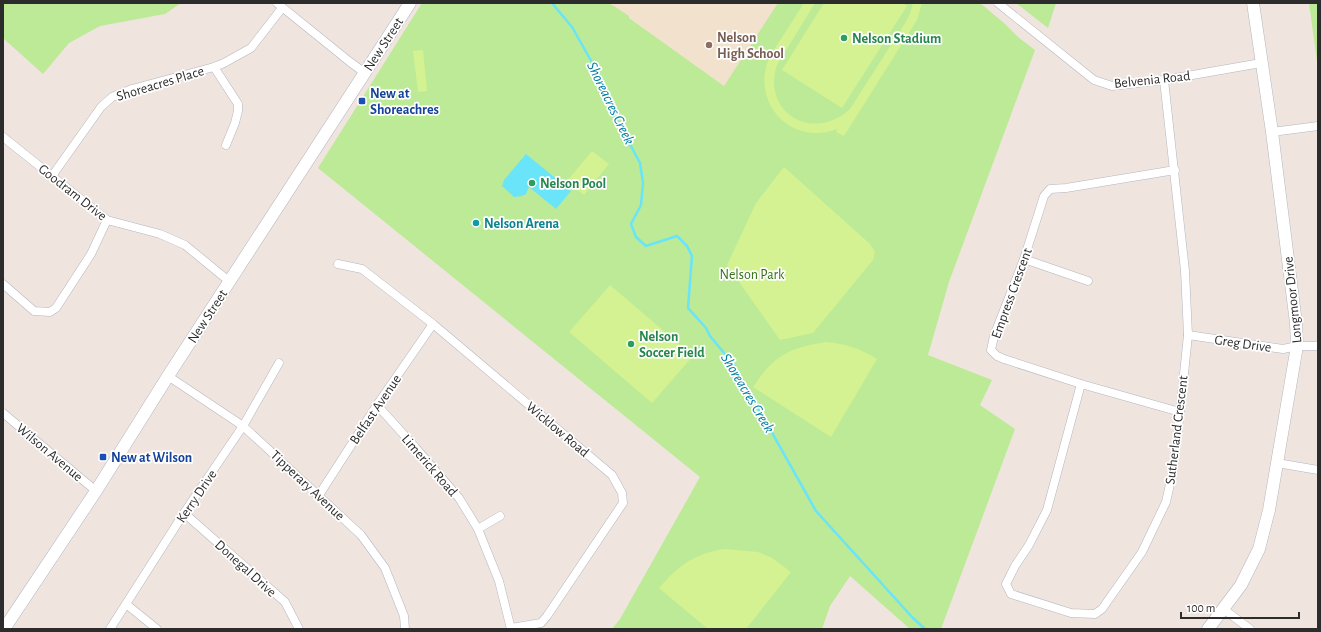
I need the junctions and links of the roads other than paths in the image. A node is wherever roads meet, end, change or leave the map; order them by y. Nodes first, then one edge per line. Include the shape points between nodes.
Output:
1 (410, 3) edge
2 (998, 3) edge
3 (1253, 3) edge
4 (279, 5) edge
5 (1261, 63) junction
6 (214, 67) junction
7 (365, 73) junction
8 (1164, 80) junction
9 (1318, 126) edge
10 (1272, 132) junction
11 (3, 137) edge
12 (226, 145) dead end
13 (1175, 170) junction
14 (52, 176) junction
15 (107, 220) junction
16 (1024, 258) junction
17 (338, 264) dead end
18 (230, 282) junction
19 (1088, 282) dead end
20 (3, 284) edge
21 (433, 324) junction
22 (1188, 335) junction
23 (1297, 346) junction
24 (1318, 346) edge
25 (279, 363) dead end
26 (168, 376) junction
27 (1081, 384) junction
28 (377, 405) junction
29 (1180, 412) junction
30 (3, 413) edge
31 (243, 426) junction
32 (1277, 463) junction
33 (1318, 470) edge
34 (96, 491) junction
35 (319, 495) junction
36 (184, 513) junction
37 (500, 516) dead end
38 (478, 529) junction
39 (126, 604) junction
40 (1222, 608) junction
41 (5, 624) edge
42 (110, 629) edge
43 (157, 629) edge
44 (299, 629) edge
45 (405, 629) edge
46 (511, 629) edge
47 (1208, 629) edge
48 (1250, 629) edge

1 - 7 main road, New Street
2 - 8 street, Belvenia Road via 1094,80 1112,86
3 - 5 main road, Longmoor Drive
4 - 6 street, Shoreacres Place via 251,48
4 - 7 street
5 - 8 street, Belvenia Road
5 - 10 main road, Longmoor Drive
6 - 12 street via 238,104 235,123
6 - 14 street, Shoreacres Place via 132,89 112,97 101,107
7 - 18 main road, New Street
8 - 13 street, Sutherland Crescent
9 - 10 street
10 - 23 main road, Longmoor Drive
11 - 14 street, Goodram Drive
13 - 16 street, Empress Crescent via 1050,189 1044,196
13 - 22 street, Sutherland Crescent via 1185,271
14 - 15 street, Goodram Drive
15 - 18 street, Goodram Drive via 160,234 185,245
15 - 20 street via 86,261 56,308 50,312 34,311
16 - 19 street
16 - 27 street, Empress Crescent via 991,350 1004,359
17 - 21 street, Wicklow Road via 362,269
18 - 26 main road, New Street
21 - 28 street, Belfast Avenue
21 - 46 street, Wicklow Road via 612,475 622,493 623,503 547,616 541,623
22 - 23 street, Greg Drive via 1283,349
22 - 29 street, Sutherland Crescent
23 - 24 street, Greg Drive
23 - 32 main road, Longmoor Drive
25 - 31 street, Kerry Drive
26 - 31 street, Tipperary Avenue
26 - 34 main road, New Street
27 - 29 street, Empress Crescent
27 - 29 street, Sutherland Crescent via 1047,510 1006,584 1011,594 1071,613 1095,614 1102,608 1142,552 1166,502 1174,471
28 - 35 street, Belfast Avenue
28 - 38 street, Limerick Road via 459,498
30 - 34 street, Wilson Avenue
31 - 35 street, Tipperary Avenue
31 - 36 street, Kerry Drive
32 - 33 street
32 - 40 main road, Longmoor Drive via 1259,549 1241,585
34 - 41 main road, New Street
35 - 45 street, Tipperary Avenue via 362,535 385,568 404,616
36 - 39 street, Kerry Drive
36 - 44 street, Donegal Drive via 285,602
37 - 38 street
38 - 46 street, Limerick Road via 499,581
39 - 42 street, Kerry Drive
39 - 43 street
40 - 47 main road, Longmoor Drive
40 - 48 street

